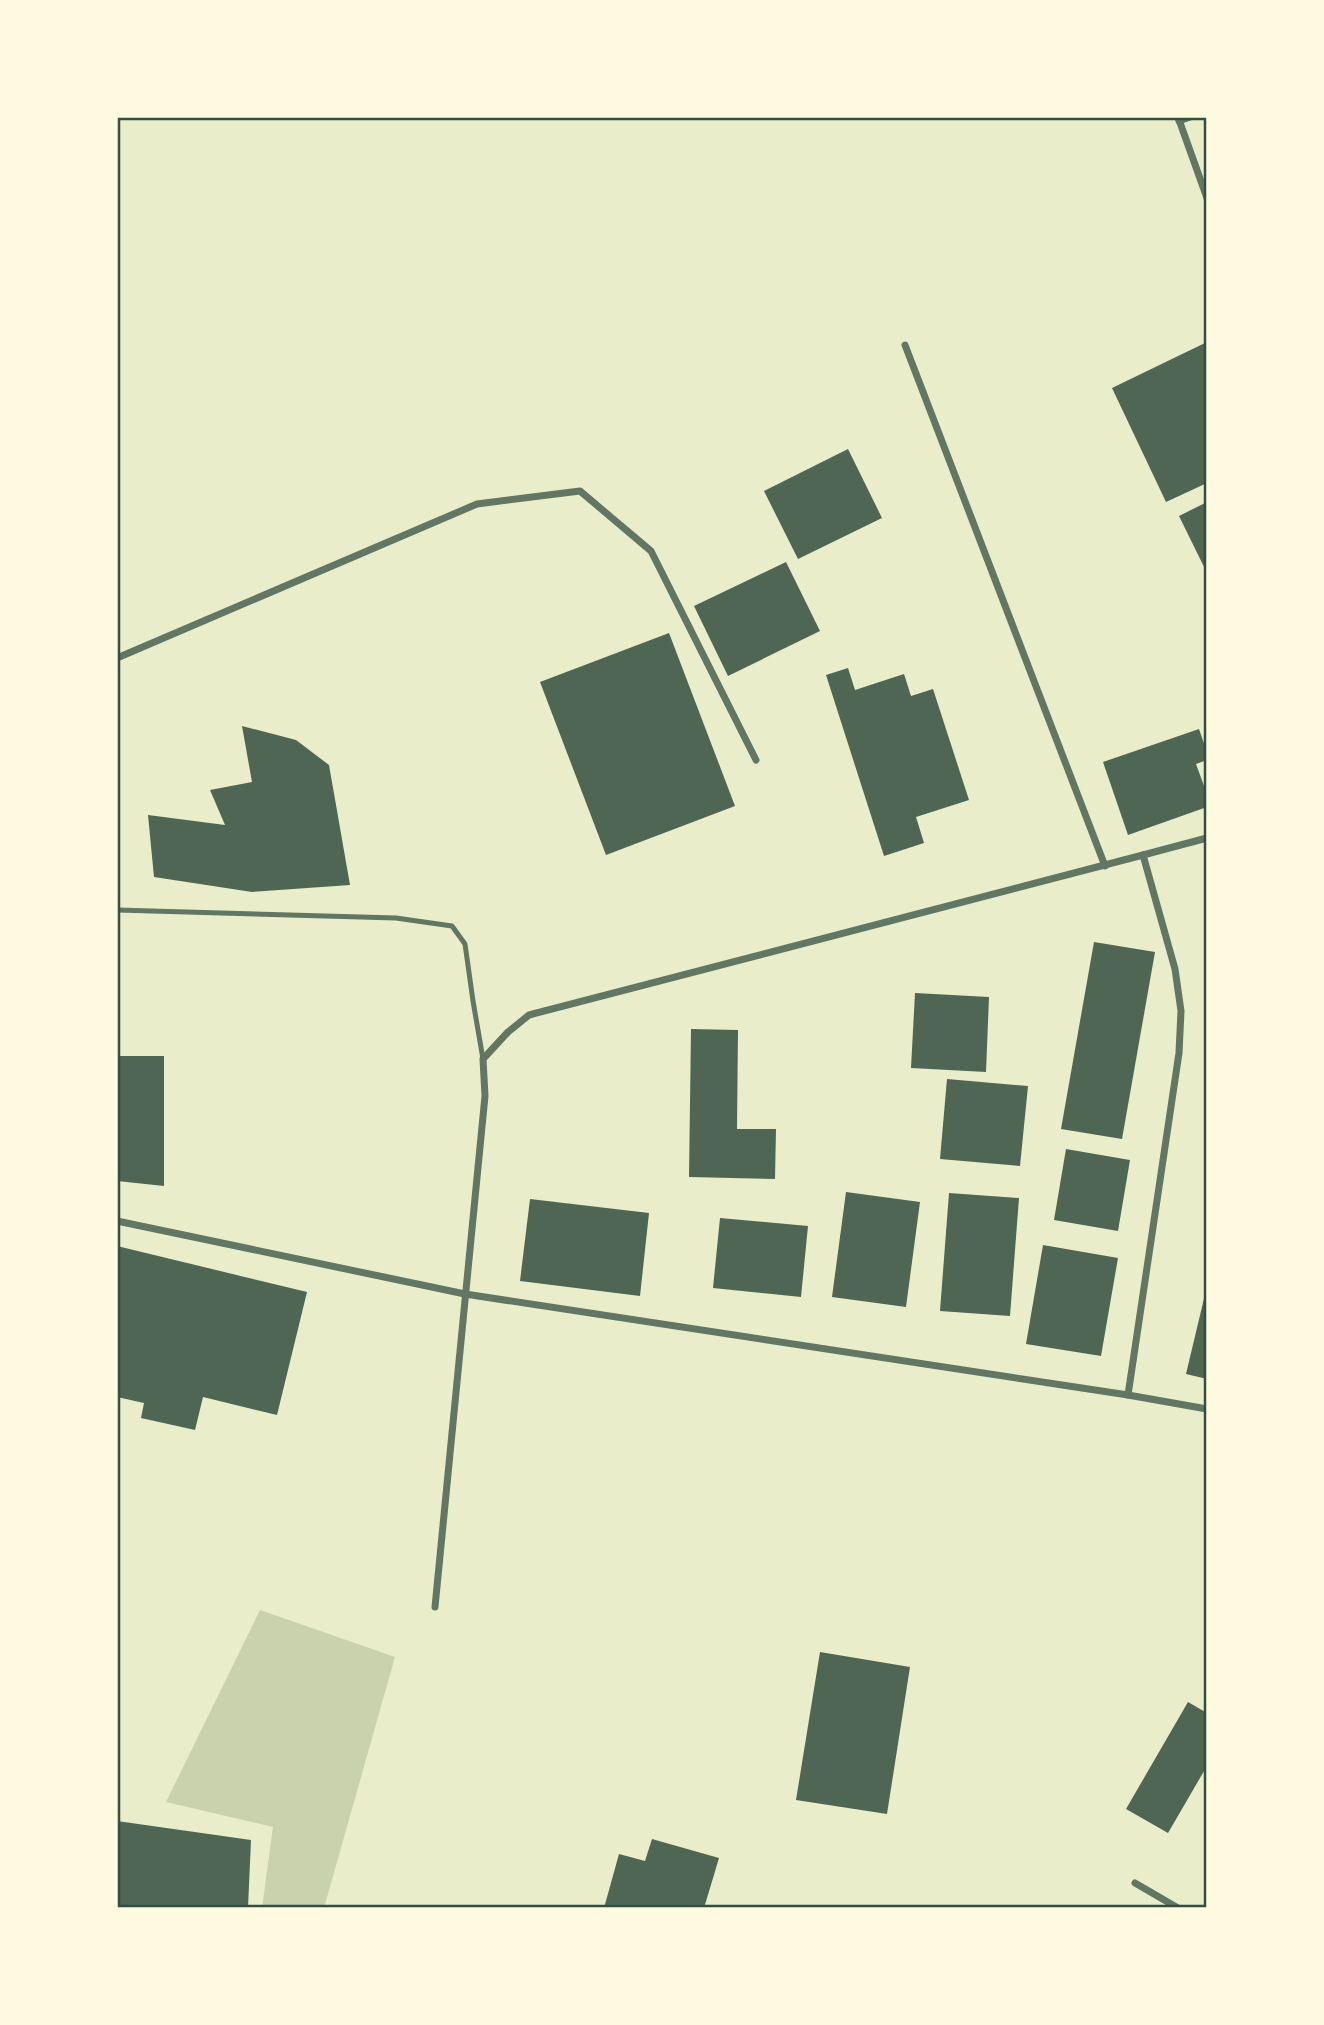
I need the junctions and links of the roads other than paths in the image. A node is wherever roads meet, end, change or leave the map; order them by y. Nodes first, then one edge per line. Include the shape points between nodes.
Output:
1 (1191, 117) edge
2 (1179, 119) edge
3 (1207, 198) edge
4 (905, 345) dead end
5 (117, 658) edge
6 (756, 760) dead end
7 (1207, 838) edge
8 (1143, 855) junction
9 (1105, 866) junction
10 (117, 910) edge
11 (483, 1059) junction
12 (117, 1221) edge
13 (465, 1294) junction
14 (1128, 1395) junction
15 (1207, 1409) edge
16 (435, 1607) dead end
17 (1135, 1883) dead end
18 (1178, 1908) edge

1 - 2 street
2 - 3 street
4 - 9 street
5 - 6 street via 477,504 580,491 651,551
7 - 8 street
8 - 9 street
8 - 14 street via 1175,969 1181,1011 1179,1053
9 - 11 street via 529,1015
10 - 11 lane via 396,918 452,926 465,944
11 - 13 street via 485,1096
12 - 13 street
13 - 14 street
13 - 16 street
14 - 15 street
17 - 18 street

